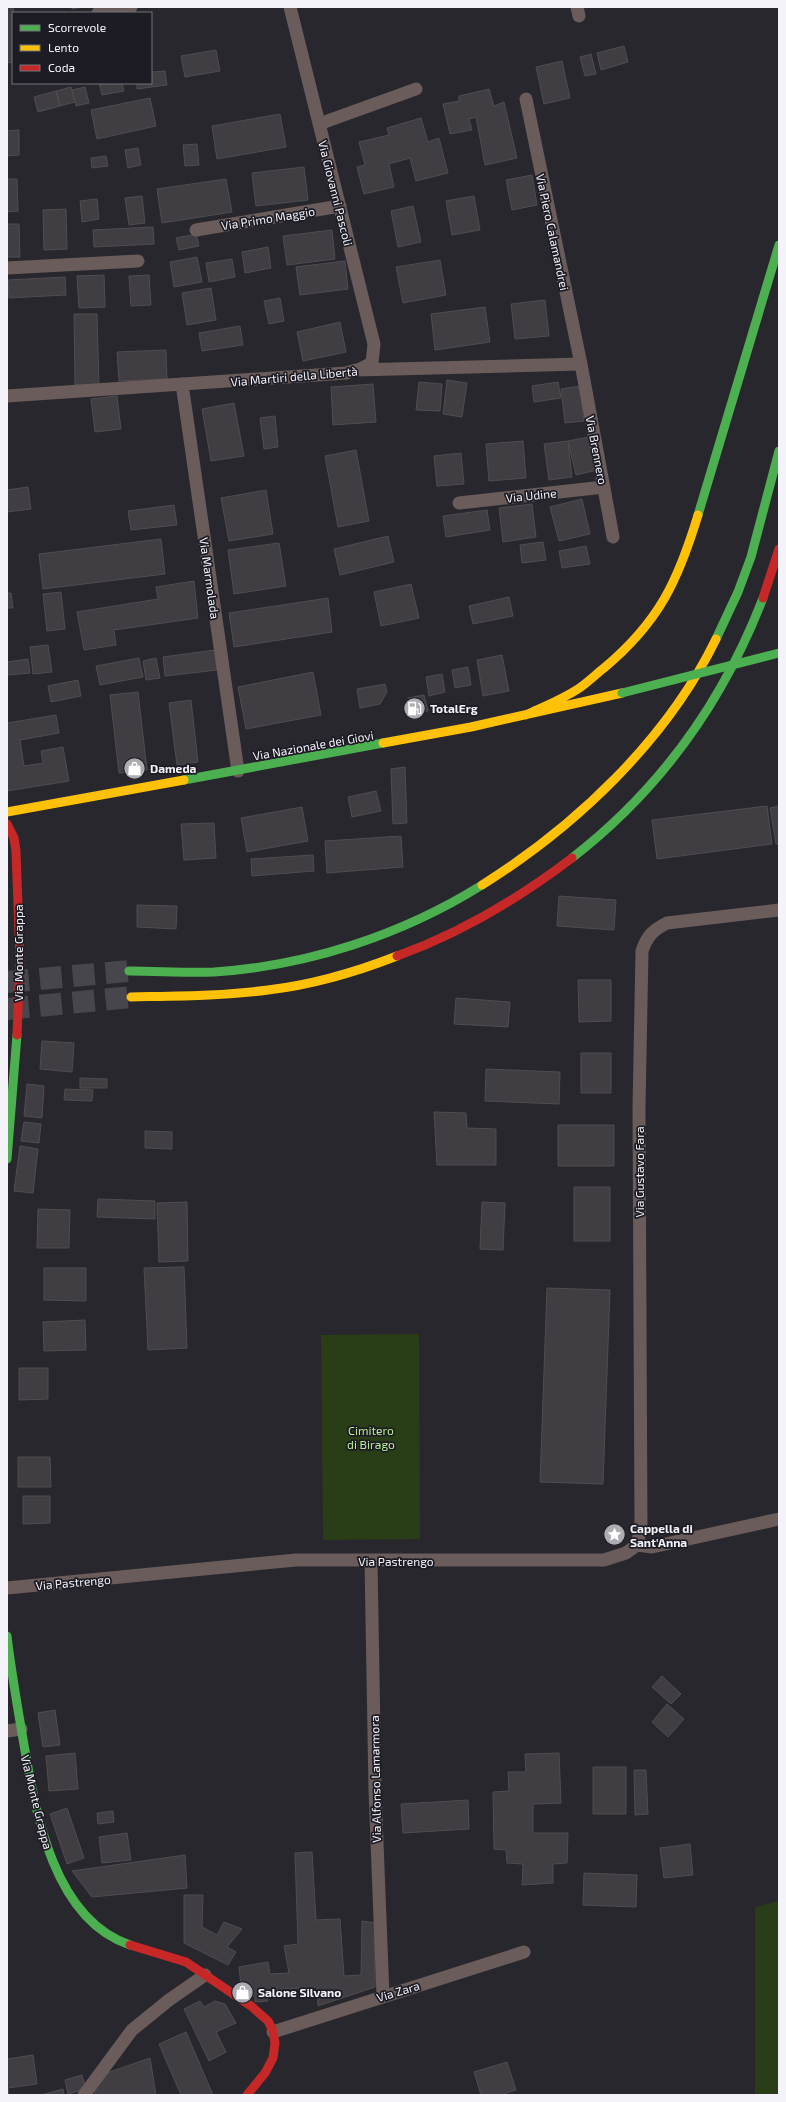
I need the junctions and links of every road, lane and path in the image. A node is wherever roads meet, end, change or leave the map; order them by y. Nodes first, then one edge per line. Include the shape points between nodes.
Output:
1 (131, 7) edge
2 (290, 7) edge
3 (104, 12) edge
4 (416, 89) dead end
5 (526, 100) dead end
6 (319, 124) junction
7 (340, 206) junction
8 (196, 230) dead end
9 (779, 246) edge
10 (138, 261) dead end
11 (7, 268) edge
12 (581, 364) junction
13 (356, 370) junction
14 (182, 384) junction
15 (7, 396) edge
16 (779, 451) edge
17 (604, 487) junction
18 (459, 503) dead end
19 (613, 536) dead end
20 (779, 548) edge
21 (779, 653) edge
22 (526, 715) junction
23 (238, 771) junction
24 (7, 812) edge
25 (7, 824) edge
26 (7, 852) edge
27 (17, 866) junction
28 (779, 910) edge
29 (129, 971) tunnel mouth
30 (131, 997) tunnel mouth
31 (7, 1159) edge
32 (779, 1519) edge
33 (637, 1545) junction
34 (371, 1561) junction
35 (7, 1588) edge
36 (7, 1636) edge
37 (21, 1729) junction
38 (7, 1731) edge
39 (524, 1952) dead end
40 (205, 1975) junction
41 (383, 1996) junction
42 (273, 2032) junction
43 (84, 2095) edge
44 (248, 2095) edge

1 - 3 street
2 - 6 street, Via Giovanni Pascoli
4 - 6 street
5 - 12 street, Via Piero Calamandrei
6 - 7 street, Via Giovanni Pascoli
7 - 8 street, Via Primo Maggio
7 - 13 street, Via Giovanni Pascoli via 374,344 372,363
9 - 22 main road via 684,560 671,589 655,617 635,642 612,662 576,691
10 - 11 street
12 - 13 street, Via Martiri della Libertà
12 - 17 street, Via Brennero
13 - 14 street, Via Martiri della Libertà via 346,373
14 - 15 street, Via Martiri della Libertà
14 - 23 street, Via Marmolada
16 - 29 main road via 756,546 721,630 686,691 653,736 611,783 565,828 505,872 448,905 390,932 325,954 224,971
17 - 18 street, Via Udine
17 - 19 street, Via Brennero
20 - 30 main road via 740,652 694,730 669,764 641,797 602,834 510,902 456,933 398,956 333,976 289,987 237,995
21 - 22 main road, Via Nazionale dei Giovi, bridge
22 - 23 main road, Via Nazionale dei Giovi via 471,728
23 - 24 main road, Via Nazionale dei Giovi
25 - 27 main road, Via Monte Grappa via 14,838
26 - 27 main road
27 - 31 main road, Via Monte Grappa via 20,960
28 - 33 street, Via Gustavo Fara via 667,923 653,930 642,951 639,1108 641,1527
32 - 33 street via 652,1547
33 - 34 street, Via Pastrengo via 626,1553 604,1560
34 - 35 street, Via Pastrengo via 296,1560
34 - 41 street, Via Alfonso Lamarmora via 375,1790
36 - 37 main road, Via Monte Grappa
37 - 38 street
37 - 40 main road, Via Monte Grappa via 34,1797 47,1846 64,1884 80,1907 92,1922 110,1936 127,1944 183,1961
39 - 41 street, Via Zara
40 - 42 main road, Via Monte Grappa via 259,2011 267,2019
40 - 43 street via 132,2030
41 - 42 street, Via Zara
42 - 44 main road via 273,2060 265,2075

